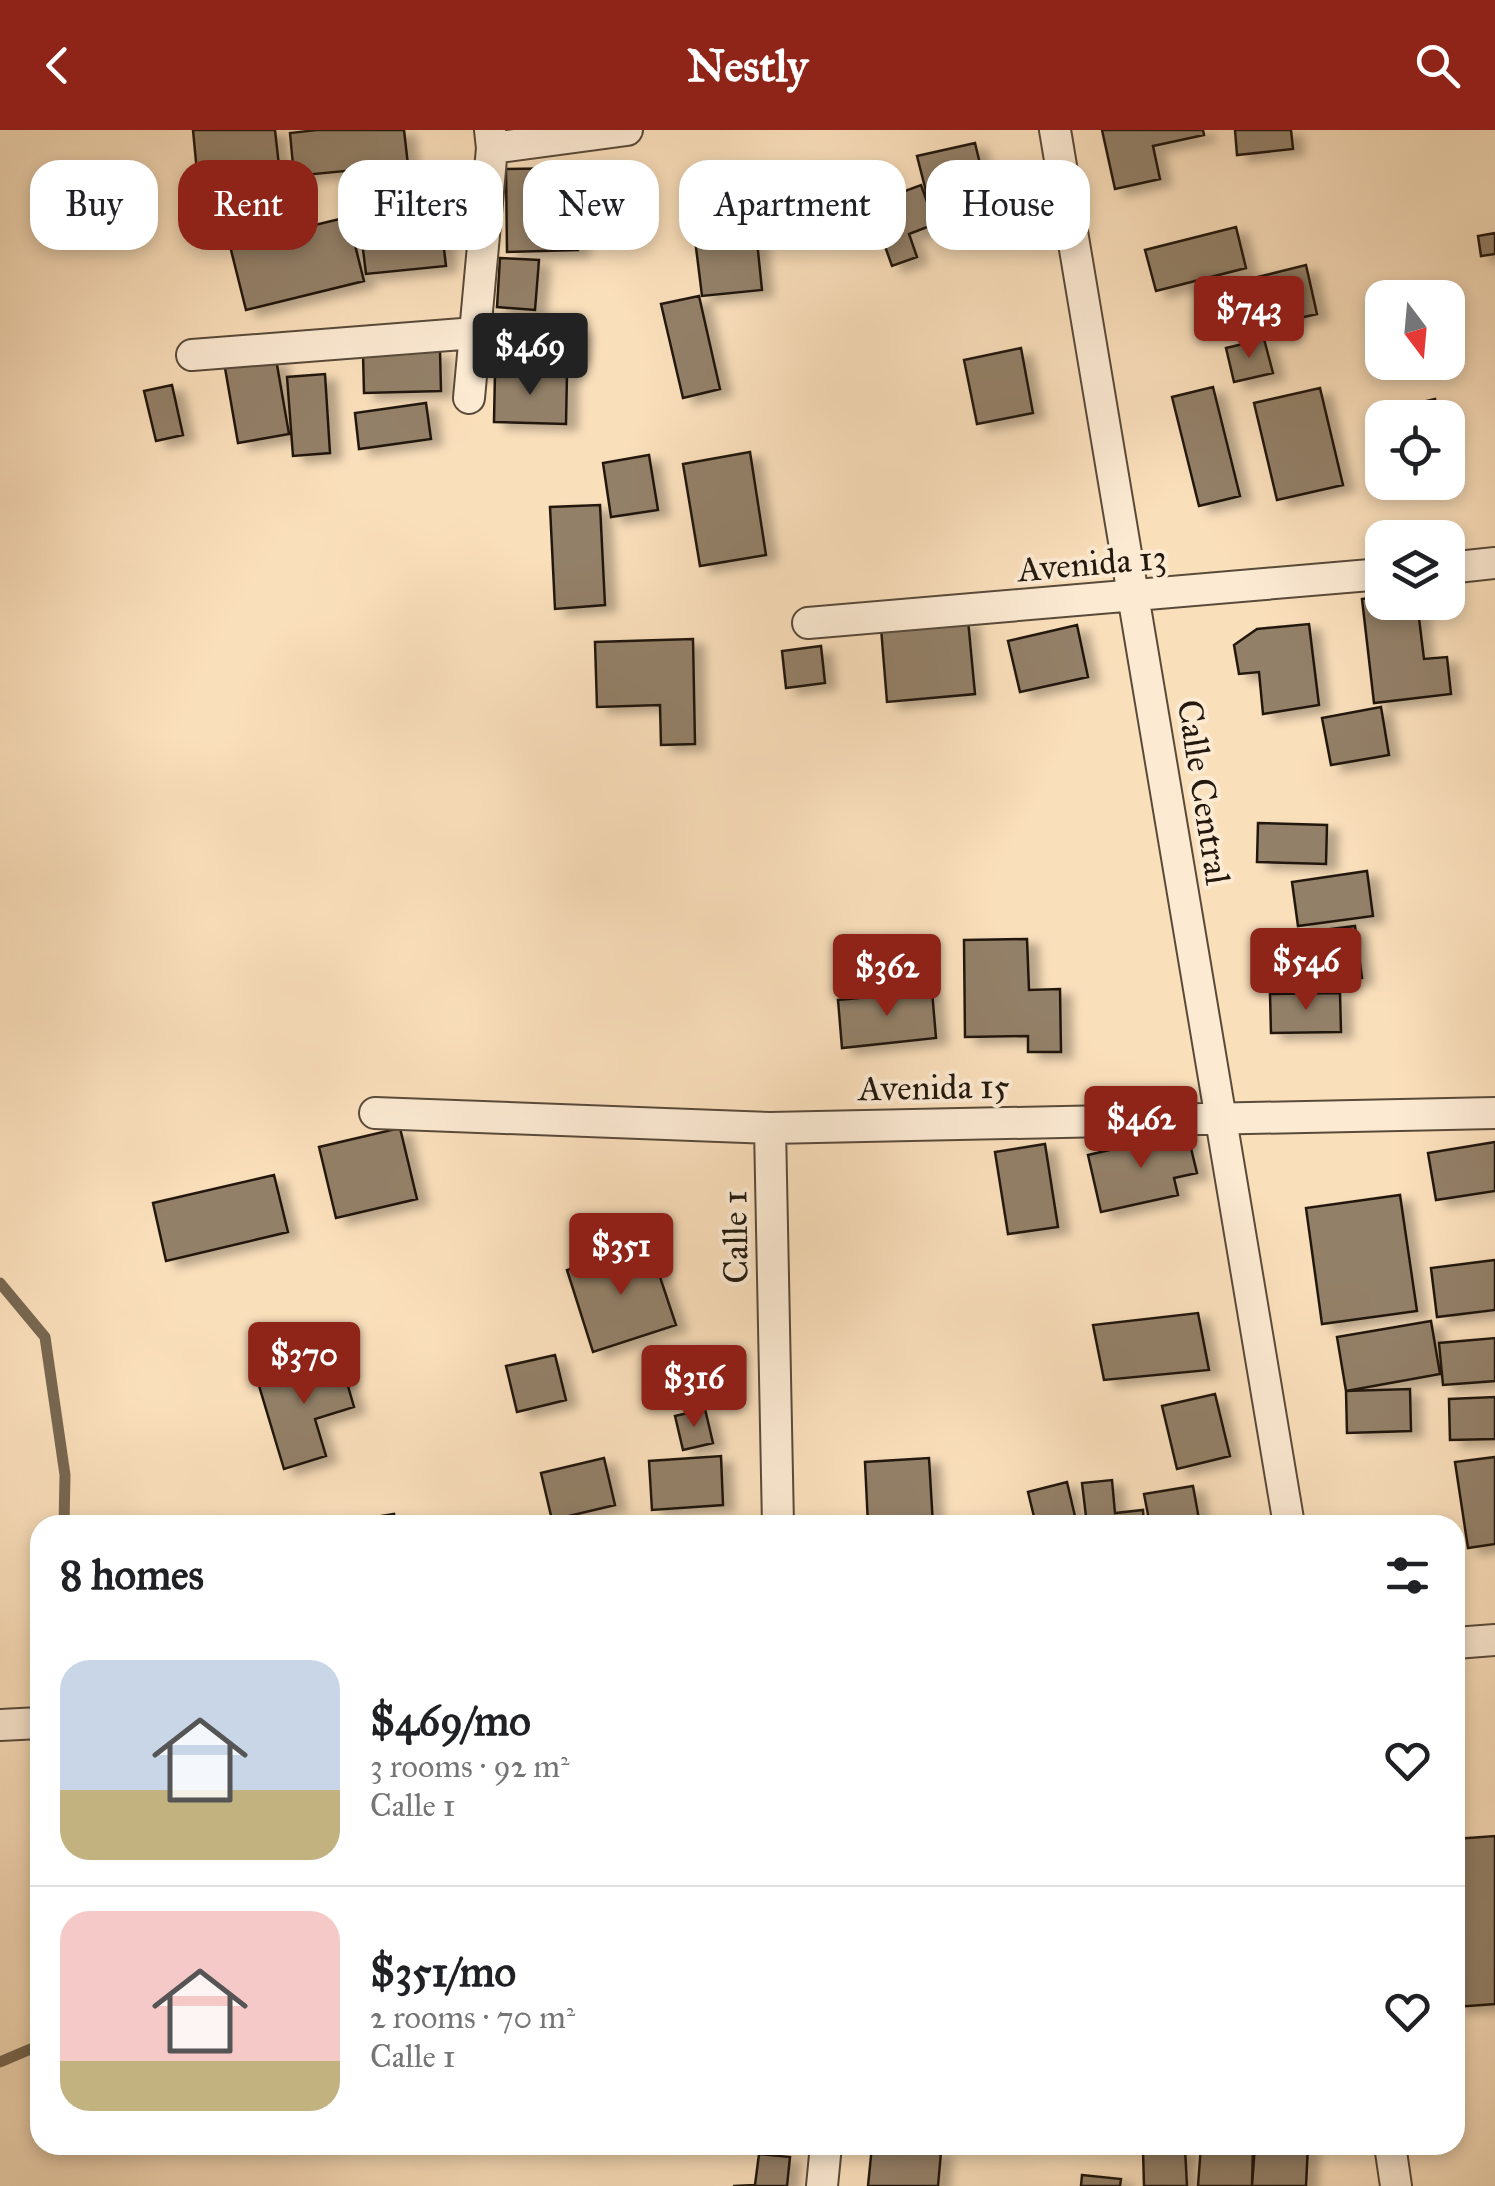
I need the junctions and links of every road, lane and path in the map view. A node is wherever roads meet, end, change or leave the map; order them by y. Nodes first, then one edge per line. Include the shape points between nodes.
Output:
1 (627, 130) edge
2 (1055, 130) edge
3 (491, 139) edge
4 (475, 332) junction
5 (192, 355) dead end
6 (469, 398) dead end
7 (1495, 563) edge
8 (1465, 566) edge
9 (1365, 576) edge
10 (1134, 598) junction
11 (808, 622) dead end
12 (375, 1112) dead end
13 (1495, 1112) edge
14 (1220, 1118) junction
15 (770, 1128) junction
16 (778, 1515) edge
17 (1287, 1515) edge
18 (1495, 1640) edge
19 (1465, 1642) edge
20 (30, 1724) edge
21 (0, 1725) edge
22 (825, 2155) edge
23 (1391, 2155) edge
24 (822, 2186) edge
25 (1396, 2186) edge

1 - 3 street
2 - 10 street, Calle Central
3 - 4 street
4 - 5 street
4 - 6 street
7 - 8 street
9 - 10 street, Avenida 13
10 - 11 street, Avenida 13
10 - 14 street, Calle Central
12 - 15 street, Avenida 15
13 - 14 street, Avenida 15
14 - 15 street, Avenida 15
14 - 17 street, Calle Central
15 - 16 street, Calle 1
18 - 19 street
20 - 21 street
22 - 24 street
23 - 25 street

